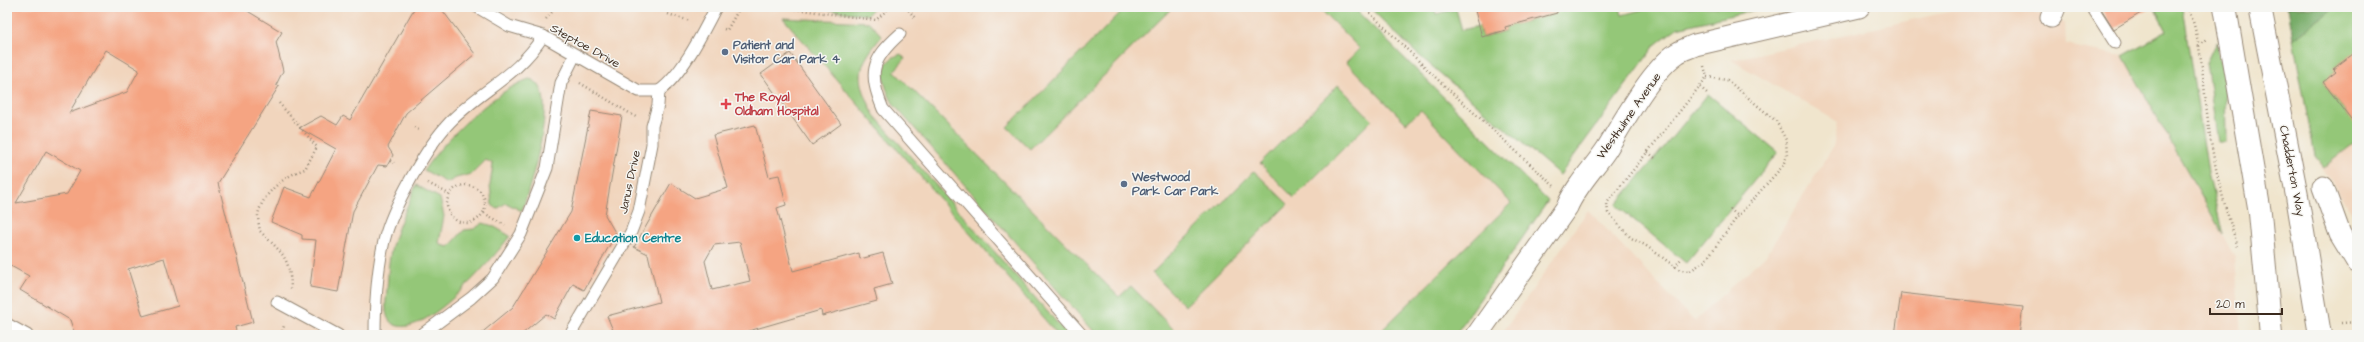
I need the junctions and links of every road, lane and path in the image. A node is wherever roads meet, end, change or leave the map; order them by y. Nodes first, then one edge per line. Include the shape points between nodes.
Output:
1 (477, 7) edge
2 (716, 7) edge
3 (779, 7) edge
4 (890, 7) edge
5 (906, 7) edge
6 (1364, 7) edge
7 (1859, 7) edge
8 (2092, 7) edge
9 (2188, 7) edge
10 (2225, 7) edge
11 (2260, 7) edge
12 (552, 12) dead end
13 (668, 14) dead end
14 (916, 18) dead end
15 (545, 20) dead end
16 (692, 22) dead end
17 (900, 34) dead end
18 (543, 36) junction
19 (2115, 43) dead end
20 (575, 55) junction
21 (1703, 61) dead end
22 (564, 74) junction
23 (1707, 77) junction
24 (1700, 87) junction
25 (659, 91) junction
26 (1708, 94) dead end
27 (279, 103) dead end
28 (652, 126) junction
29 (1648, 152) junction
30 (1655, 158) dead end
31 (390, 161) dead end
32 (394, 163) dead end
33 (422, 179) dead end
34 (2328, 184) dead end
35 (449, 194) junction
36 (1571, 196) junction
37 (1730, 209) dead end
38 (484, 212) junction
39 (1738, 216) junction
40 (521, 234) junction
41 (2239, 250) dead end
42 (1681, 259) dead end
43 (2357, 262) edge
44 (1675, 266) junction
45 (291, 293) dead end
46 (277, 302) dead end
47 (285, 322) dead end
48 (2357, 322) edge
49 (2343, 323) dead end
50 (7, 324) edge
51 (27, 335) edge
52 (280, 335) edge
53 (338, 335) edge
54 (375, 335) edge
55 (421, 335) edge
56 (570, 335) edge
57 (1082, 335) edge
58 (1477, 335) edge
59 (2271, 335) edge
60 (2320, 335) edge

1 - 18 lane, Steptoe Drive via 509,26
2 - 25 lane via 686,58 666,86
3 - 4 path via 876,20
5 - 14 path
6 - 36 path via 1554,187
7 - 36 street, Westhulme Avenue via 1695,45 1676,54 1654,78
8 - 19 lane
9 - 41 path via 2199,46 2209,129 2220,184
10 - 59 highway via 2260,213
11 - 60 highway, Chadderton Way via 2298,196
12 - 15 path
13 - 16 path
17 - 57 lane via 883,49 873,70 874,89 883,109
18 - 20 lane, Steptoe Drive
18 - 54 lane via 531,55 449,122 412,177 384,240
20 - 22 lane
20 - 25 lane, Steptoe Drive via 639,91
21 - 23 path
22 - 28 path
22 - 40 lane via 547,168
23 - 24 path
23 - 39 path via 1727,80 1776,121 1786,140 1787,156 1782,167
24 - 26 path
24 - 29 path
25 - 28 lane, Janus Drive
27 - 45 path via 317,147 306,169 292,173 280,182 264,202 258,215 260,230 284,255 290,271
28 - 56 lane, Janus Drive via 652,144 639,211 631,232
29 - 30 path
29 - 44 path via 1612,194 1607,203 1608,213 1631,238
31 - 32 path
33 - 35 path
34 - 43 street via 2340,234
35 - 38 path via 464,184 476,187 484,196
35 - 38 path via 447,207 453,219 459,222 472,222
36 - 58 street, Westhulme Avenue via 1567,207
37 - 39 path
38 - 40 path
39 - 44 path via 1705,261 1690,271 1680,270
40 - 55 lane via 493,278 471,298
42 - 44 path
46 - 53 lane
47 - 52 path
48 - 49 path
50 - 51 lane

